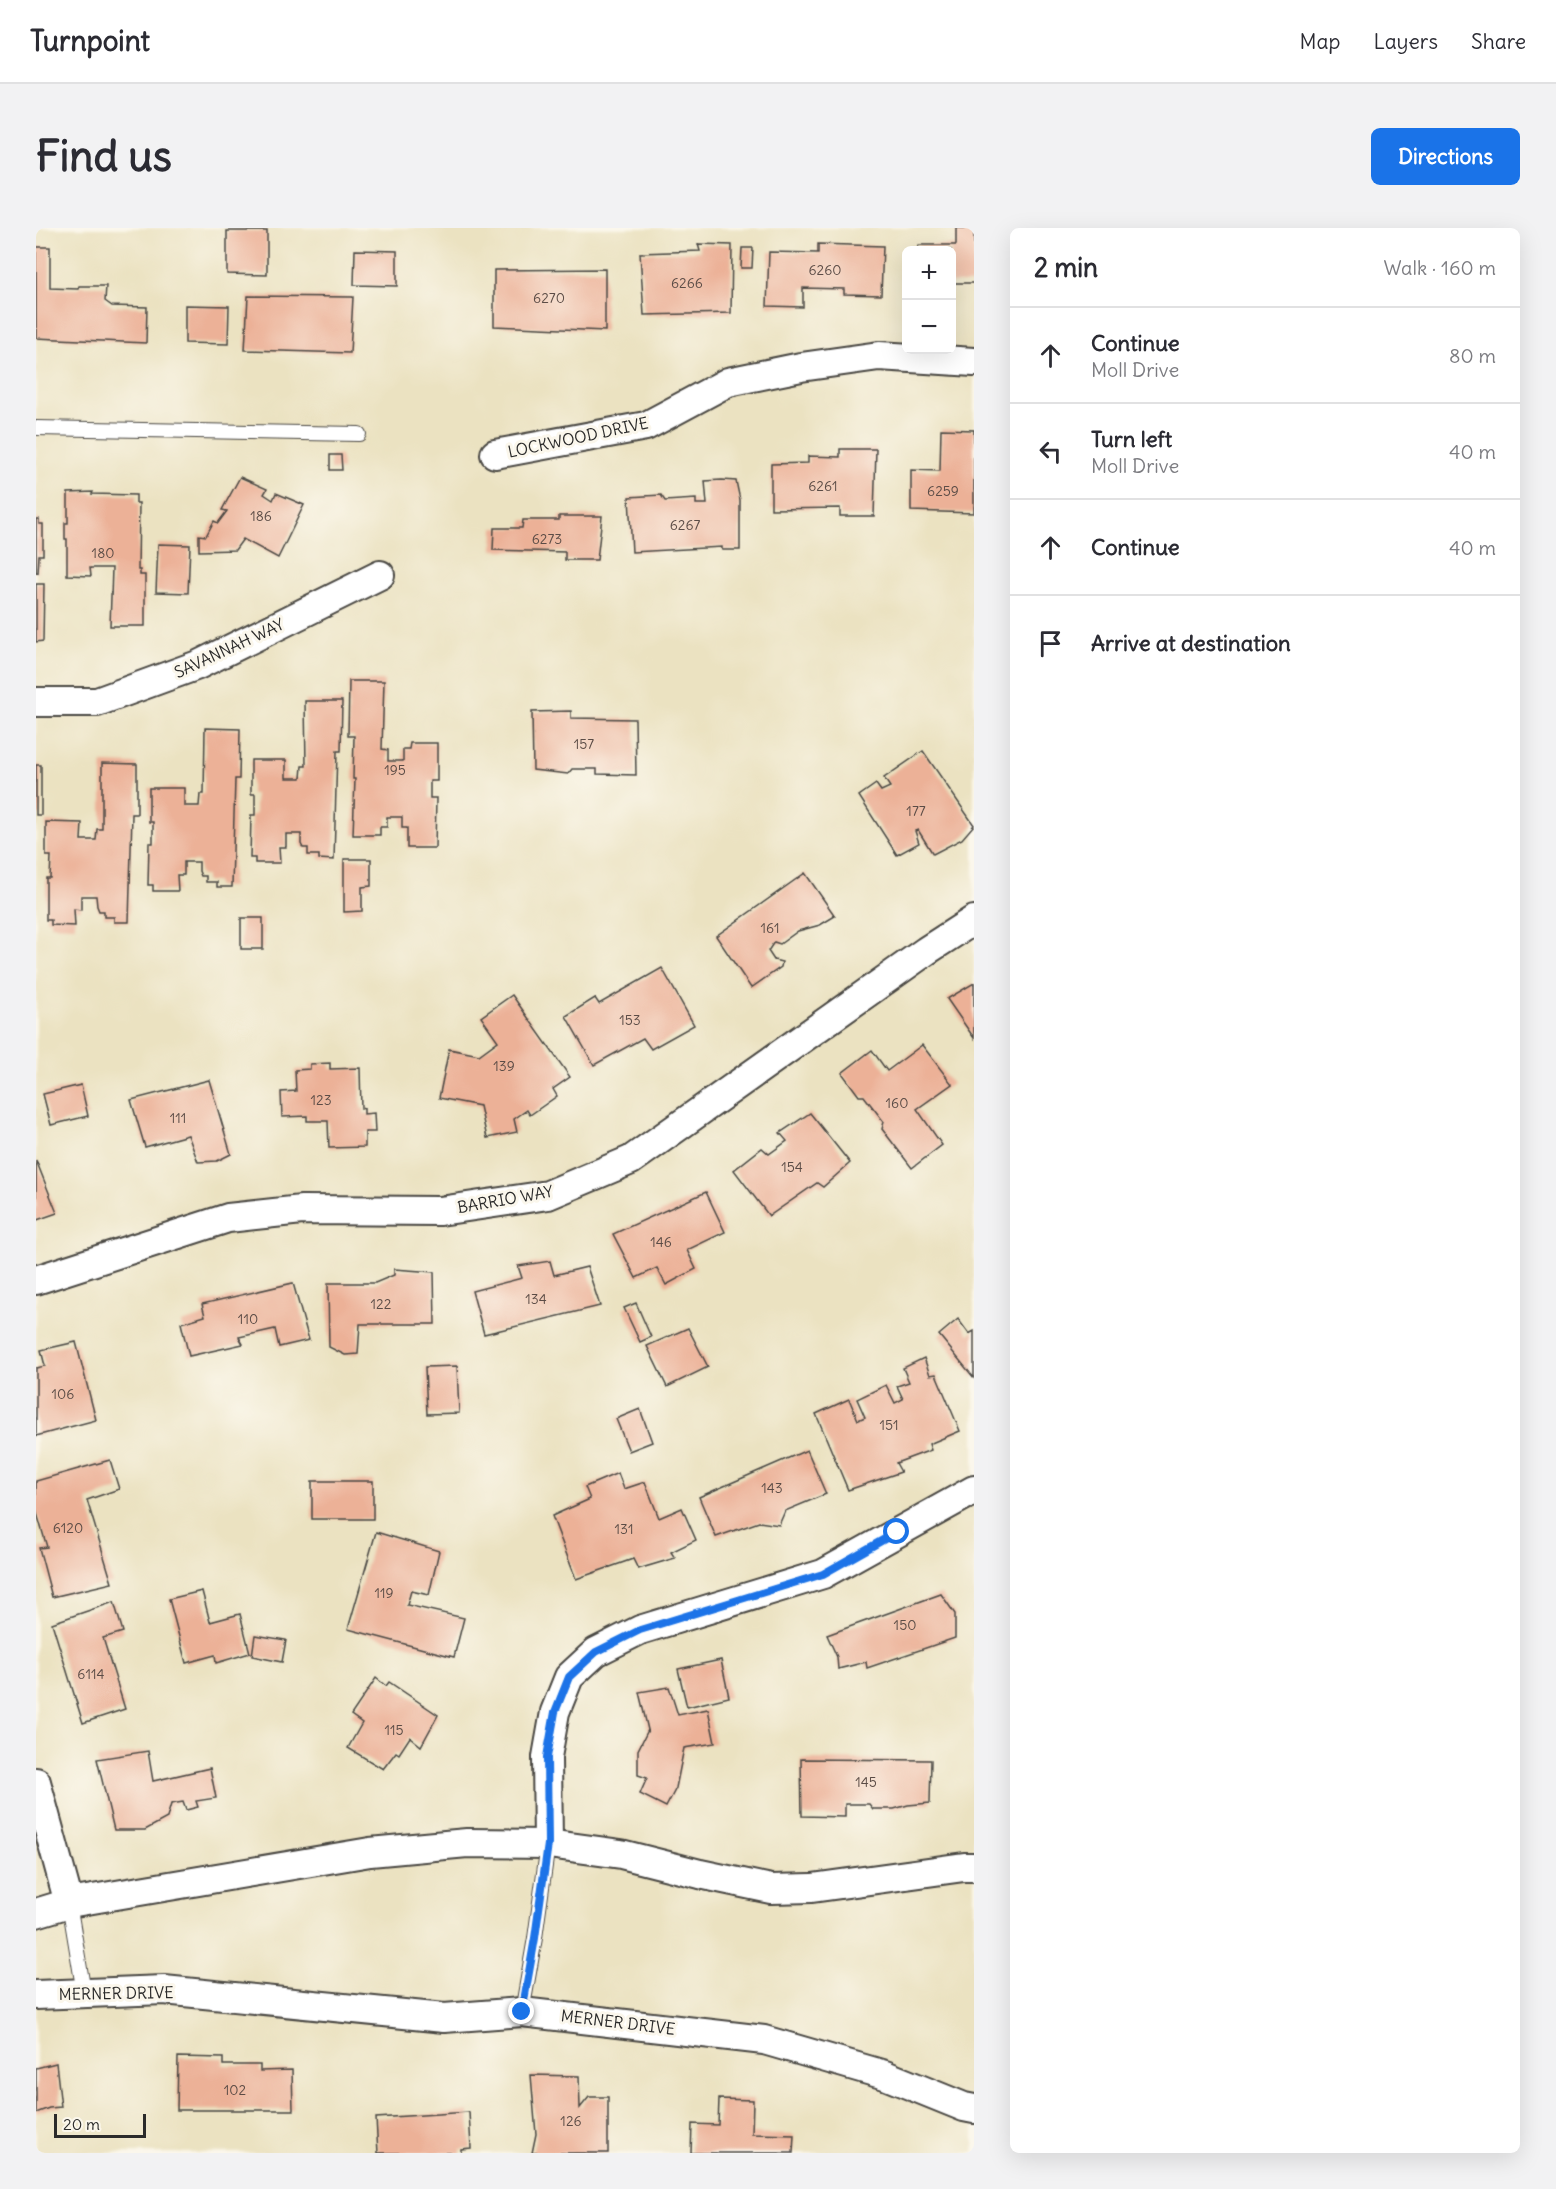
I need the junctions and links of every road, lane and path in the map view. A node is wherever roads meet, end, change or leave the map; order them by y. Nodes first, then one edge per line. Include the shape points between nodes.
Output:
1 (974, 362) edge
2 (36, 428) edge
3 (359, 434) dead end
4 (495, 454) dead end
5 (380, 575) dead end
6 (36, 702) edge
7 (974, 920) edge
8 (36, 1280) edge
9 (974, 1490) edge
10 (36, 1782) edge
11 (548, 1844) junction
12 (974, 1867) edge
13 (69, 1903) junction
14 (36, 1913) edge
15 (84, 1993) junction
16 (36, 1995) edge
17 (522, 2012) junction
18 (974, 2109) edge

1 - 4 street, LOCKWOOD DRIVE via 879,356 801,367 728,382 646,426
2 - 3 lane
5 - 6 street, SAVANNAH WAY via 198,665 97,702
7 - 8 street, BARRIO WAY via 631,1160 548,1195 440,1210 302,1210 228,1218
9 - 11 street via 823,1574 640,1630 596,1652 569,1677 555,1712 547,1757
10 - 13 street
11 - 12 street via 621,1854 771,1889 812,1888
11 - 13 street via 467,1843 370,1852
11 - 17 lane
13 - 14 street
13 - 15 lane
15 - 16 street, MERNER DRIVE
15 - 17 street, MERNER DRIVE via 164,1990 444,2018
17 - 18 street, MERNER DRIVE via 764,2040 885,2075

